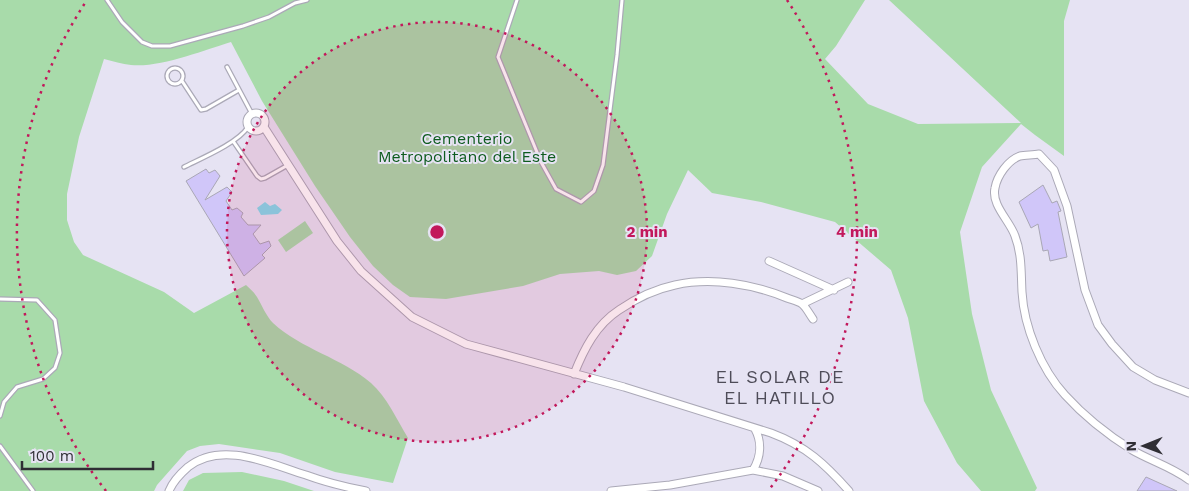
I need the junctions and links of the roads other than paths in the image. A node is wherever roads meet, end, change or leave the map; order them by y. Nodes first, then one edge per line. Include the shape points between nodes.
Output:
1 (107, 0) edge
2 (308, 0) edge
3 (517, 0) edge
4 (622, 0) edge
5 (227, 67) dead end
6 (182, 81) junction
7 (239, 90) junction
8 (252, 114) junction
9 (248, 127) junction
10 (264, 127) junction
11 (233, 141) junction
12 (288, 165) junction
13 (184, 167) dead end
14 (769, 261) dead end
15 (848, 282) dead end
16 (834, 290) junction
17 (0, 299) edge
18 (802, 304) junction
19 (813, 319) dead end
20 (574, 374) junction
21 (1189, 393) edge
22 (0, 416) edge
23 (756, 429) junction
24 (0, 446) edge
25 (753, 470) junction
26 (1189, 480) edge
27 (33, 491) edge
28 (169, 491) edge
29 (366, 491) edge
30 (611, 491) edge
31 (818, 491) edge
32 (850, 491) edge

1 - 2 lane via 122,22 142,42 152,46 170,46 243,26
3 - 4 lane via 498,57 540,162 556,189 581,202 594,191 603,165
5 - 7 lane
6 - 6 lane via 184,76 179,69 169,71 170,83 175,85
6 - 7 lane via 201,110
7 - 8 lane
8 - 9 street via 247,121
8 - 10 street via 263,116
9 - 10 street via 256,132
9 - 11 lane
10 - 12 street
11 - 12 lane via 261,179
11 - 13 lane
12 - 20 street via 337,242 361,271 412,317 466,344
14 - 16 street
15 - 16 street
16 - 18 street
17 - 22 lane via 37,300 55,320 60,353 56,368 43,379 17,387 4,402
18 - 19 street
18 - 20 street via 772,292 735,284 707,281 675,285 643,296 618,310 598,329 582,352
20 - 23 street
21 - 26 street via 1155,380 1133,367 1098,325 1085,290 1067,206 1054,170 1039,154 1019,156 1004,168 994,189 998,205 1015,235 1022,260 1022,294 1031,337 1044,366 1088,419 1133,451
23 - 25 street via 759,459
23 - 32 street via 805,449
24 - 27 lane
25 - 30 street via 670,485
25 - 31 street via 783,476
28 - 29 street via 176,480 202,458 225,454 252,458

